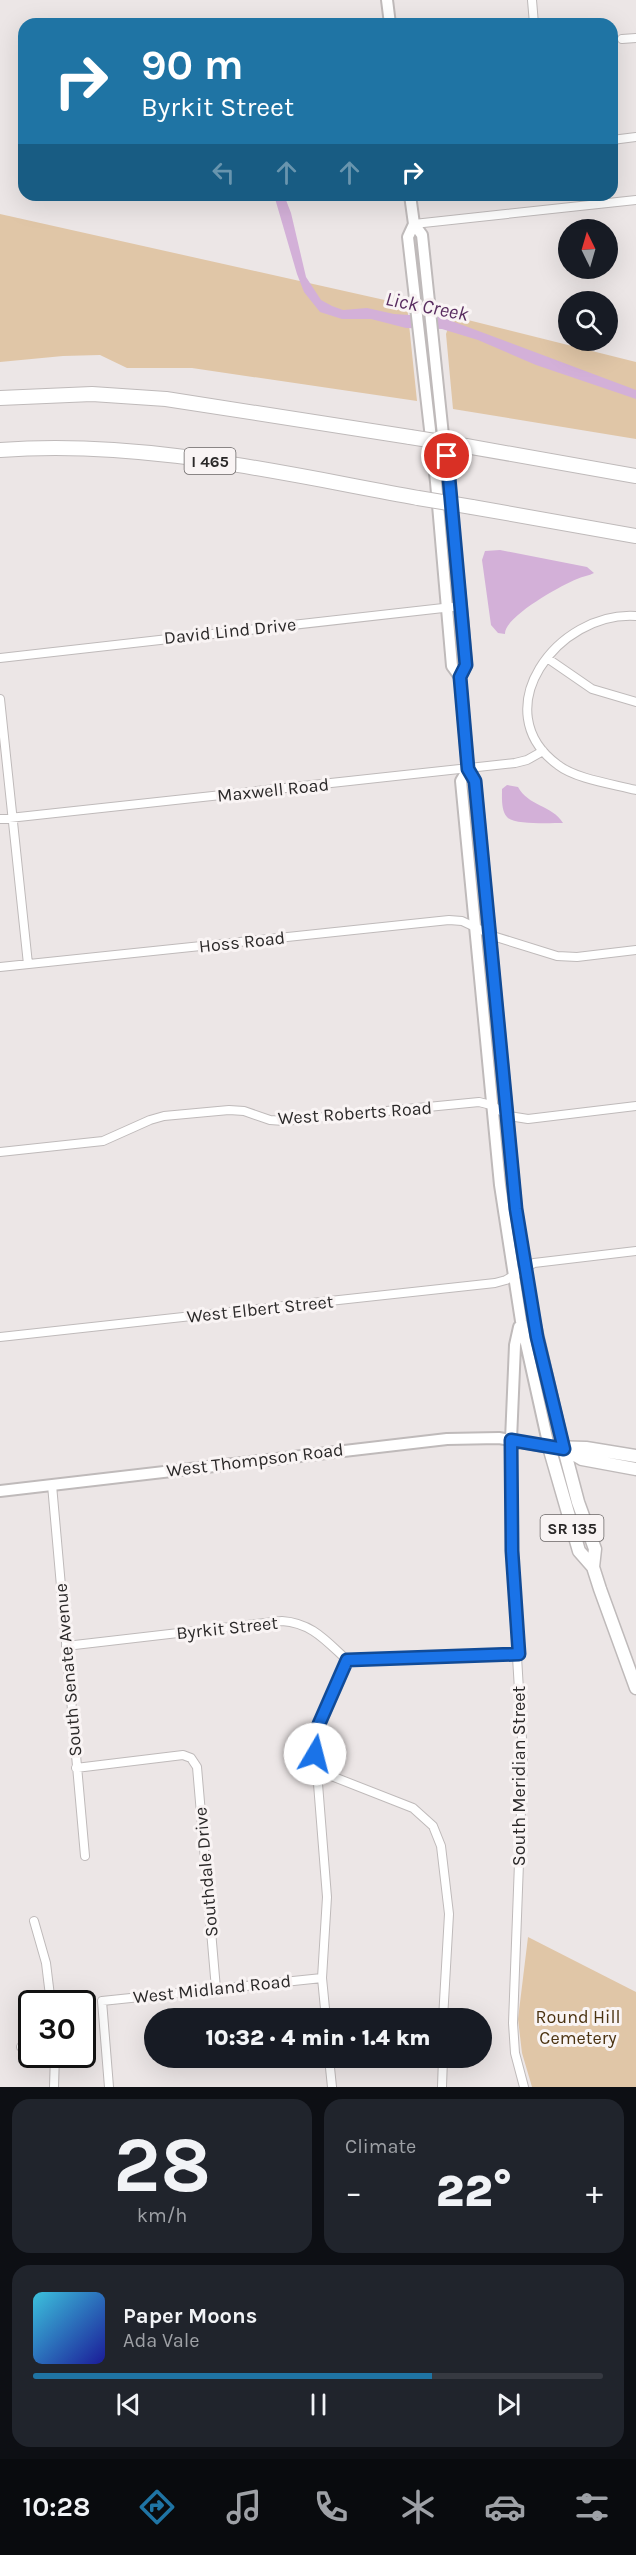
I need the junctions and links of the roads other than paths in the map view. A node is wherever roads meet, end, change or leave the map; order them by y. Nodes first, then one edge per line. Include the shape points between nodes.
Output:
1 (387, 0) edge
2 (532, 0) edge
3 (389, 18) edge
4 (534, 18) edge
5 (636, 38) edge
6 (622, 39) dead end
7 (636, 137) edge
8 (618, 139) edge
9 (636, 200) edge
10 (411, 201) edge
11 (414, 224) junction
12 (0, 398) edge
13 (0, 450) edge
14 (636, 476) edge
15 (636, 536) edge
16 (461, 606) junction
17 (447, 607) junction
18 (636, 616) edge
19 (0, 658) edge
20 (547, 658) junction
21 (460, 677) junction
22 (0, 699) edge
23 (636, 702) edge
24 (543, 751) junction
25 (468, 769) junction
26 (636, 790) edge
27 (13, 818) junction
28 (0, 819) edge
29 (481, 929) junction
30 (636, 950) edge
31 (28, 964) junction
32 (0, 967) edge
33 (636, 1106) edge
34 (499, 1110) junction
35 (0, 1152) edge
36 (636, 1251) edge
37 (519, 1272) junction
38 (521, 1321) junction
39 (0, 1337) edge
40 (511, 1440) junction
41 (549, 1447) junction
42 (564, 1449) junction
43 (636, 1456) edge
44 (636, 1469) edge
45 (52, 1485) junction
46 (0, 1491) edge
47 (593, 1567) junction
48 (66, 1646) junction
49 (519, 1654) junction
50 (347, 1660) junction
51 (636, 1688) edge
52 (76, 1768) junction
53 (316, 1770) junction
54 (85, 1856) dead end
55 (34, 1921) dead end
56 (322, 1978) junction
57 (216, 1989) junction
58 (50, 1990) edge
59 (325, 2008) edge
60 (444, 2008) edge
61 (55, 2068) edge
62 (330, 2068) edge
63 (443, 2068) edge
64 (54, 2087) edge
65 (109, 2087) edge
66 (332, 2087) edge
67 (442, 2087) edge
68 (524, 2087) edge

1 - 3 main road
2 - 4 street
5 - 6 street
7 - 8 street
9 - 11 street
10 - 11 main road, South Meridian Street
11 - 16 main road, South Meridian Street via 422,234 431,302
11 - 17 main road, South Meridian Street via 408,237
12 - 14 highway, bridge via 92,394 166,399
13 - 15 highway, I 465, bridge via 155,453
16 - 17 street, David Lind Drive
16 - 21 main road, South Meridian Street via 466,665
17 - 19 street, David Lind Drive
17 - 21 main road, South Meridian Street via 452,666
18 - 20 street via 607,618 582,627 565,638
20 - 23 street via 592,689
20 - 24 street via 534,681 528,709 532,732
21 - 25 main road, South Meridian Street
22 - 27 street
24 - 25 street, Maxwell Road via 515,763
24 - 26 street via 572,772
25 - 27 street, Maxwell Road
25 - 29 main road, South Meridian Street via 475,781
25 - 29 main road, South Meridian Street via 461,781
27 - 28 street, Maxwell Road
27 - 31 street
29 - 30 street, Hoss Road via 498,938 563,957
29 - 31 street, Hoss Road via 449,920
29 - 34 main road, South Meridian Street
29 - 34 main road, South Meridian Street
31 - 32 street, Hoss Road
33 - 34 street, West Roberts Road via 528,1119
34 - 35 street, West Roberts Road via 479,1102 284,1121 225,1110 154,1119 103,1141
34 - 37 main road, South Meridian Street
34 - 37 main road, South Meridian Street
36 - 37 street, West Elbert Street via 542,1261
37 - 38 main road, South Meridian Street
37 - 39 street, West Elbert Street via 495,1283
37 - 42 main road, South Meridian Street
38 - 40 main road, South Meridian Street via 515,1345
38 - 41 main road, South Meridian Street
40 - 41 main road, West Thompson Road
40 - 45 main road, West Thompson Road via 447,1438
40 - 49 street, South Meridian Street via 512,1551
41 - 42 main road
41 - 47 main road, South Meridian Street / SR 135 via 579,1551
42 - 43 main road via 586,1448
42 - 44 main road via 582,1459
42 - 47 main road, South Meridian Street / SR 135 via 595,1550
45 - 46 main road, West Thompson Road
45 - 48 street, South Senate Avenue
47 - 51 main road, South Meridian Street / SR 135
48 - 50 street, Byrkit Street via 282,1621 312,1629
48 - 52 street, South Senate Avenue
49 - 50 street
49 - 68 street, South Meridian Street via 523,1778 513,2023 515,2053
50 - 53 street via 318,1728
52 - 54 street, South Senate Avenue
52 - 57 street, Southdale Drive via 183,1755 197,1767
53 - 56 street via 327,1897
53 - 60 street via 413,1808 435,1830 441,1846 449,1914
55 - 58 street
56 - 57 street, West Midland Road
56 - 59 street
57 - 65 street, West Midland Road via 102,2001
61 - 64 street
62 - 66 street
63 - 67 street

